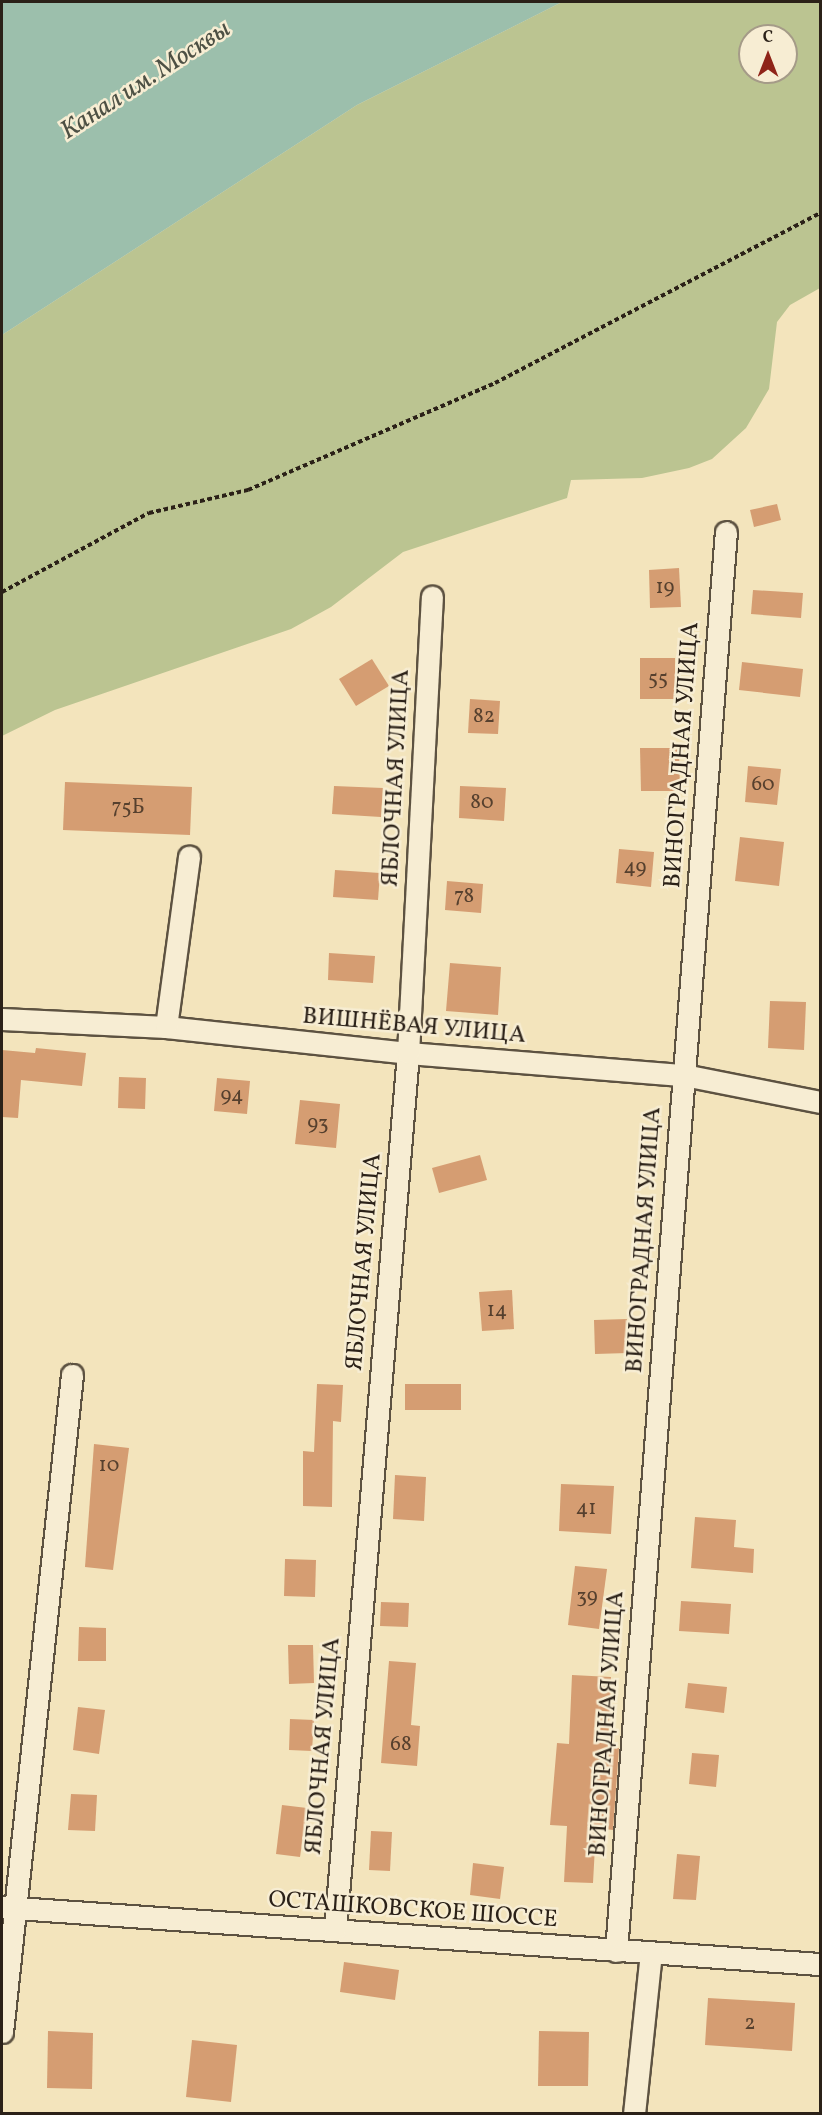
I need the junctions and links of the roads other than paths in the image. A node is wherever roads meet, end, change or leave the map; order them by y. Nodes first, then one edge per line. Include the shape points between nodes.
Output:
1 (726, 532) dead end
2 (432, 597) dead end
3 (189, 857) dead end
4 (2, 1019) edge
5 (166, 1027) junction
6 (408, 1053) junction
7 (684, 1075) junction
8 (820, 1101) edge
9 (72, 1375) dead end
10 (8, 1907) edge
11 (334, 1930) junction
12 (616, 1951) junction
13 (651, 1953) junction
14 (820, 1964) edge
15 (2, 2032) edge
16 (634, 2114) edge

1 - 7 street, ВИНОГРАДНАЯ УЛИЦА
2 - 6 street, ЯБЛОЧНАЯ УЛИЦА
3 - 5 street
4 - 5 street, ВИШНЁВАЯ УЛИЦА
5 - 6 street, ВИШНЁВАЯ УЛИЦА
6 - 7 street, ВИШНЁВАЯ УЛИЦА
6 - 11 street, ЯБЛОЧНАЯ УЛИЦА
7 - 8 street, ВИШНЁВАЯ УЛИЦА
7 - 12 street, ВИНОГРАДНАЯ УЛИЦА
9 - 10 street
10 - 11 street, ОСТАШКОВСКОЕ ШОССЕ
10 - 15 street
11 - 12 street, ОСТАШКОВСКОЕ ШОССЕ
12 - 13 street, ОСТАШКОВСКОЕ ШОССЕ
13 - 14 street, ОСТАШКОВСКОЕ ШОССЕ
13 - 16 street

